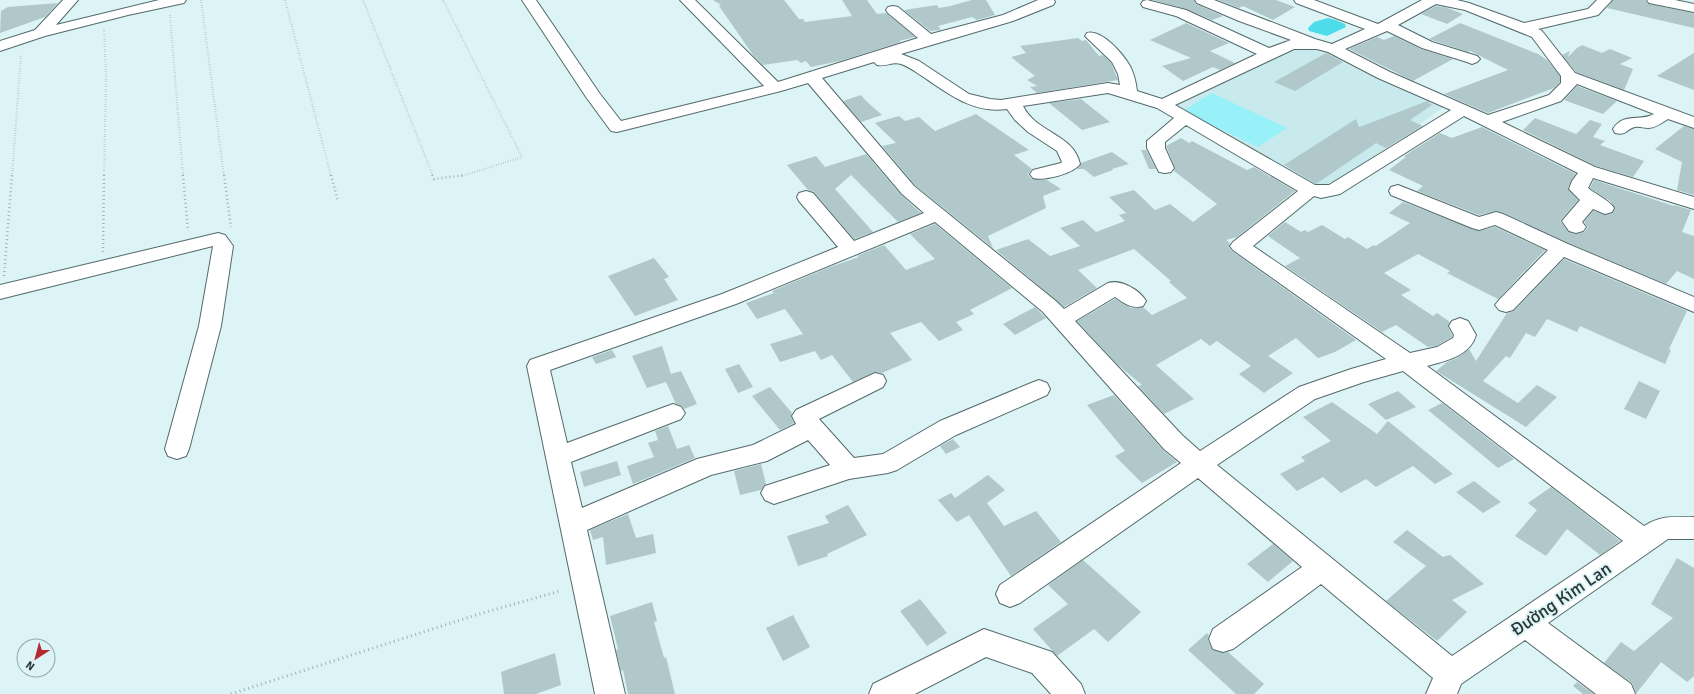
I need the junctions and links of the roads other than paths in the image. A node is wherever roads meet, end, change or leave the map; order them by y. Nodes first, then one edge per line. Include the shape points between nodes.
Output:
1 (71, 0) edge
2 (529, 0) edge
3 (687, 0) edge
4 (1045, 0) edge
5 (1202, 0) edge
6 (1301, 0) edge
7 (1432, 0) edge
8 (1438, 0) edge
9 (1605, 0) edge
10 (1654, 0) edge
11 (174, 1) edge
12 (1148, 4) dead end
13 (1694, 8) edge
14 (893, 10) dead end
15 (1383, 27) junction
16 (1523, 28) junction
17 (40, 33) junction
18 (1092, 36) dead end
19 (929, 40) junction
20 (0, 46) edge
21 (1325, 47) junction
22 (895, 54) junction
23 (1269, 54) junction
24 (1472, 60) dead end
25 (1569, 76) junction
26 (814, 81) junction
27 (775, 88) junction
28 (1129, 94) junction
29 (1013, 103) junction
30 (1163, 105) junction
31 (1462, 109) junction
32 (1668, 112) junction
33 (1186, 119) junction
34 (1487, 121) junction
35 (1694, 123) edge
36 (1622, 129) dead end
37 (1165, 168) dead end
38 (1589, 172) junction
39 (1039, 174) dead end
40 (1310, 190) junction
41 (1398, 191) dead end
42 (806, 197) dead end
43 (1694, 203) edge
44 (938, 214) junction
45 (1576, 227) dead end
46 (1561, 248) junction
47 (850, 249) junction
48 (1, 292) edge
49 (1136, 301) dead end
50 (1506, 305) dead end
51 (1694, 305) edge
52 (1061, 320) junction
53 (1460, 326) dead end
54 (1406, 362) junction
55 (875, 381) dead end
56 (1039, 389) dead end
57 (673, 412) dead end
58 (811, 427) junction
59 (177, 449) dead end
60 (558, 457) junction
61 (1199, 464) junction
62 (849, 469) junction
63 (774, 493) dead end
64 (573, 524) junction
65 (1694, 528) edge
66 (1644, 541) junction
67 (1322, 568) junction
68 (1010, 594) dead end
69 (1525, 624) junction
70 (1223, 639) dead end
71 (1446, 684) edge
72 (610, 694) edge
73 (884, 694) edge
74 (1070, 694) edge
75 (1620, 694) edge

1 - 17 street
2 - 27 street via 617,127
3 - 27 street
4 - 19 street via 1048,2 1008,18
5 - 21 street
6 - 15 street
7 - 15 street
8 - 16 street via 1469,7
9 - 16 street via 1593,12
10 - 13 street
11 - 17 street
12 - 23 street via 1181,13
14 - 19 street
15 - 21 street
15 - 24 street
16 - 25 street via 1540,37
17 - 20 street
18 - 28 street via 1113,51 1120,61 1127,76
19 - 22 street
21 - 23 street via 1291,44
21 - 31 street
22 - 26 street via 860,68
22 - 29 street via 963,97 977,102 1001,105
23 - 30 street
25 - 32 street
25 - 34 street via 1569,84 1554,98
26 - 27 street
26 - 44 street via 908,190
28 - 29 street via 1108,88
28 - 30 street
29 - 39 street via 1014,108 1024,119 1040,134 1064,148 1070,157 1071,164 1068,167
30 - 33 street
31 - 34 street
31 - 40 street via 1334,190
32 - 35 street
32 - 36 street via 1649,123 1631,122
33 - 37 street via 1156,141 1156,148
33 - 40 street
34 - 38 street
38 - 43 street
38 - 45 street via 1578,189 1598,204 1572,221
40 - 54 street via 1240,246
41 - 46 street via 1479,224 1496,218
42 - 47 street
44 - 47 street
44 - 52 street via 1050,307
46 - 50 street
46 - 51 street
47 - 60 street via 729,299 538,366
48 - 59 street via 218,239 223,246 210,326
49 - 52 street via 1116,288
52 - 61 street via 1173,442
53 - 54 street via 1465,335 1463,342 1455,348 1443,354
54 - 61 street via 1308,393
54 - 66 street
55 - 58 street via 804,416
56 - 62 street via 948,428 888,463
57 - 60 street
58 - 62 street
58 - 64 street via 758,454 706,466
60 - 64 street
61 - 67 street
61 - 68 street
62 - 63 street
64 - 72 street
65 - 66 street, Đường Kim Lan via 1663,528
66 - 69 street, Đường Kim Lan
67 - 70 street
67 - 71 street
69 - 71 street, Đường Kim Lan
69 - 75 street
73 - 74 street via 984,643 1042,662

